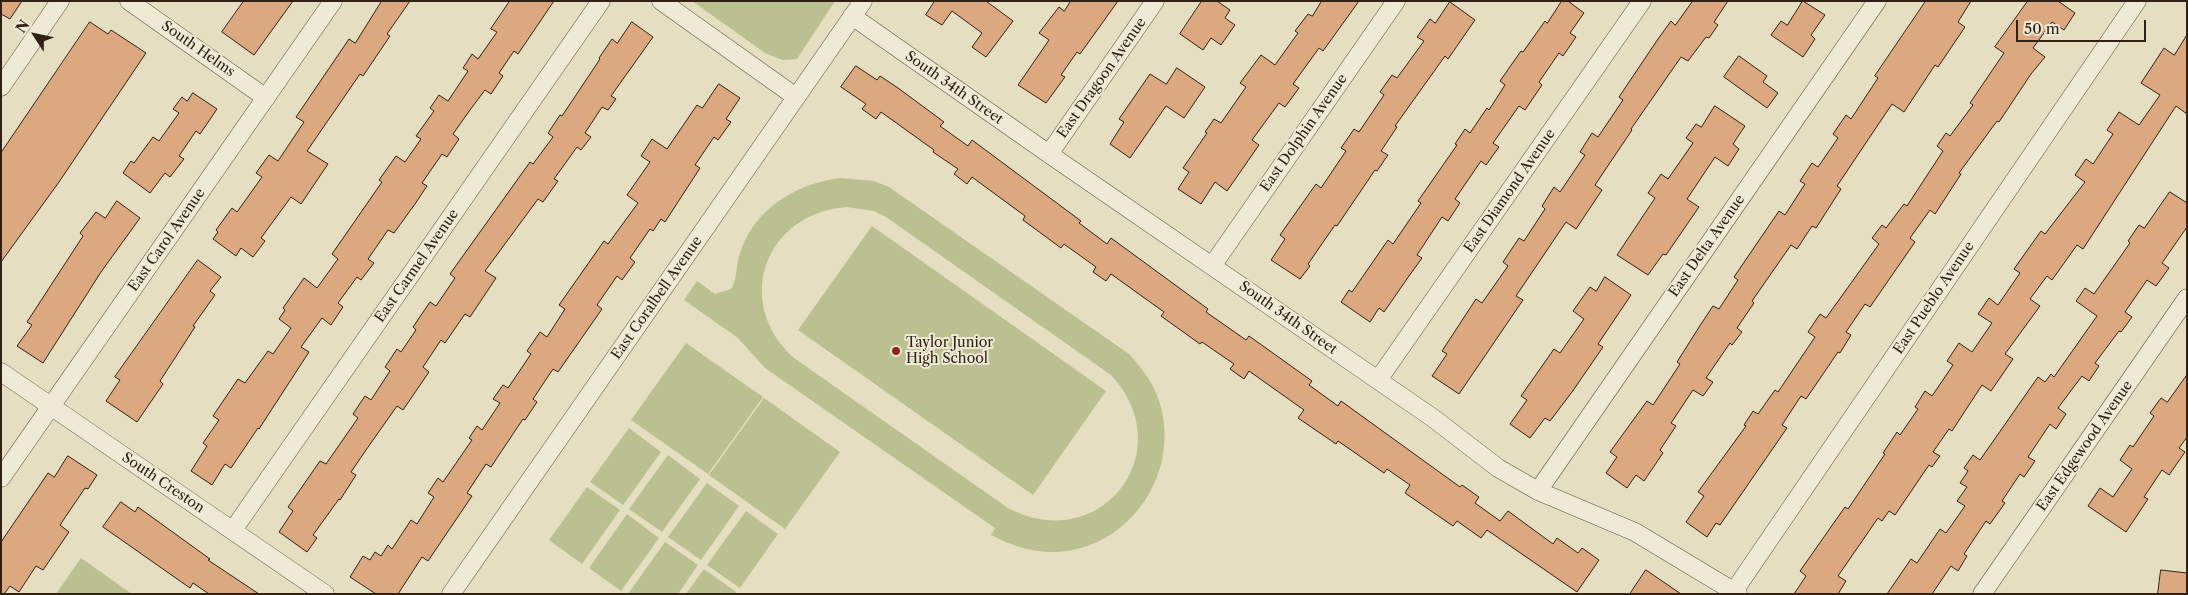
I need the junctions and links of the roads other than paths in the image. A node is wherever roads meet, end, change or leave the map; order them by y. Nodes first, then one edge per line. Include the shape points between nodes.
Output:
1 (60, 1) edge
2 (129, 1) edge
3 (333, 1) edge
4 (601, 1) edge
5 (661, 1) edge
6 (863, 1) edge
7 (1155, 1) edge
8 (1396, 1) edge
9 (1642, 1) edge
10 (1876, 1) edge
11 (2137, 1) edge
12 (852, 16) junction
13 (1, 87) edge
14 (796, 97) junction
15 (266, 98) junction
16 (1049, 154) junction
17 (1212, 266) junction
18 (2187, 298) edge
19 (1, 372) edge
20 (1378, 380) junction
21 (52, 406) junction
22 (1, 478) edge
23 (1538, 491) junction
24 (232, 530) junction
25 (1735, 593) edge
26 (325, 594) edge
27 (451, 594) edge
28 (1982, 594) edge

1 - 13 street
2 - 15 street, South Helms
3 - 15 street, East Carol Avenue
4 - 24 street, East Carmel Avenue
5 - 14 street
6 - 12 street, East Coralbell Avenue
7 - 16 street, East Dragoon Avenue
8 - 17 street, East Dolphin Avenue
9 - 20 street, East Diamond Avenue
10 - 23 street, East Delta Avenue
11 - 25 street, East Pueblo Avenue
12 - 14 street, East Coralbell Avenue
12 - 16 street, South 34th Street
14 - 27 street, East Coralbell Avenue
15 - 21 street, East Carol Avenue
16 - 17 street, South 34th Street
17 - 20 street, South 34th Street
18 - 28 street, East Edgewood Avenue
19 - 21 street, South Creston
20 - 23 street, South 34th Street via 1498,468
21 - 22 street, East Carol Avenue
21 - 24 street, South Creston
23 - 25 street, South 34th Street via 1635,532
24 - 26 street, South Creston

